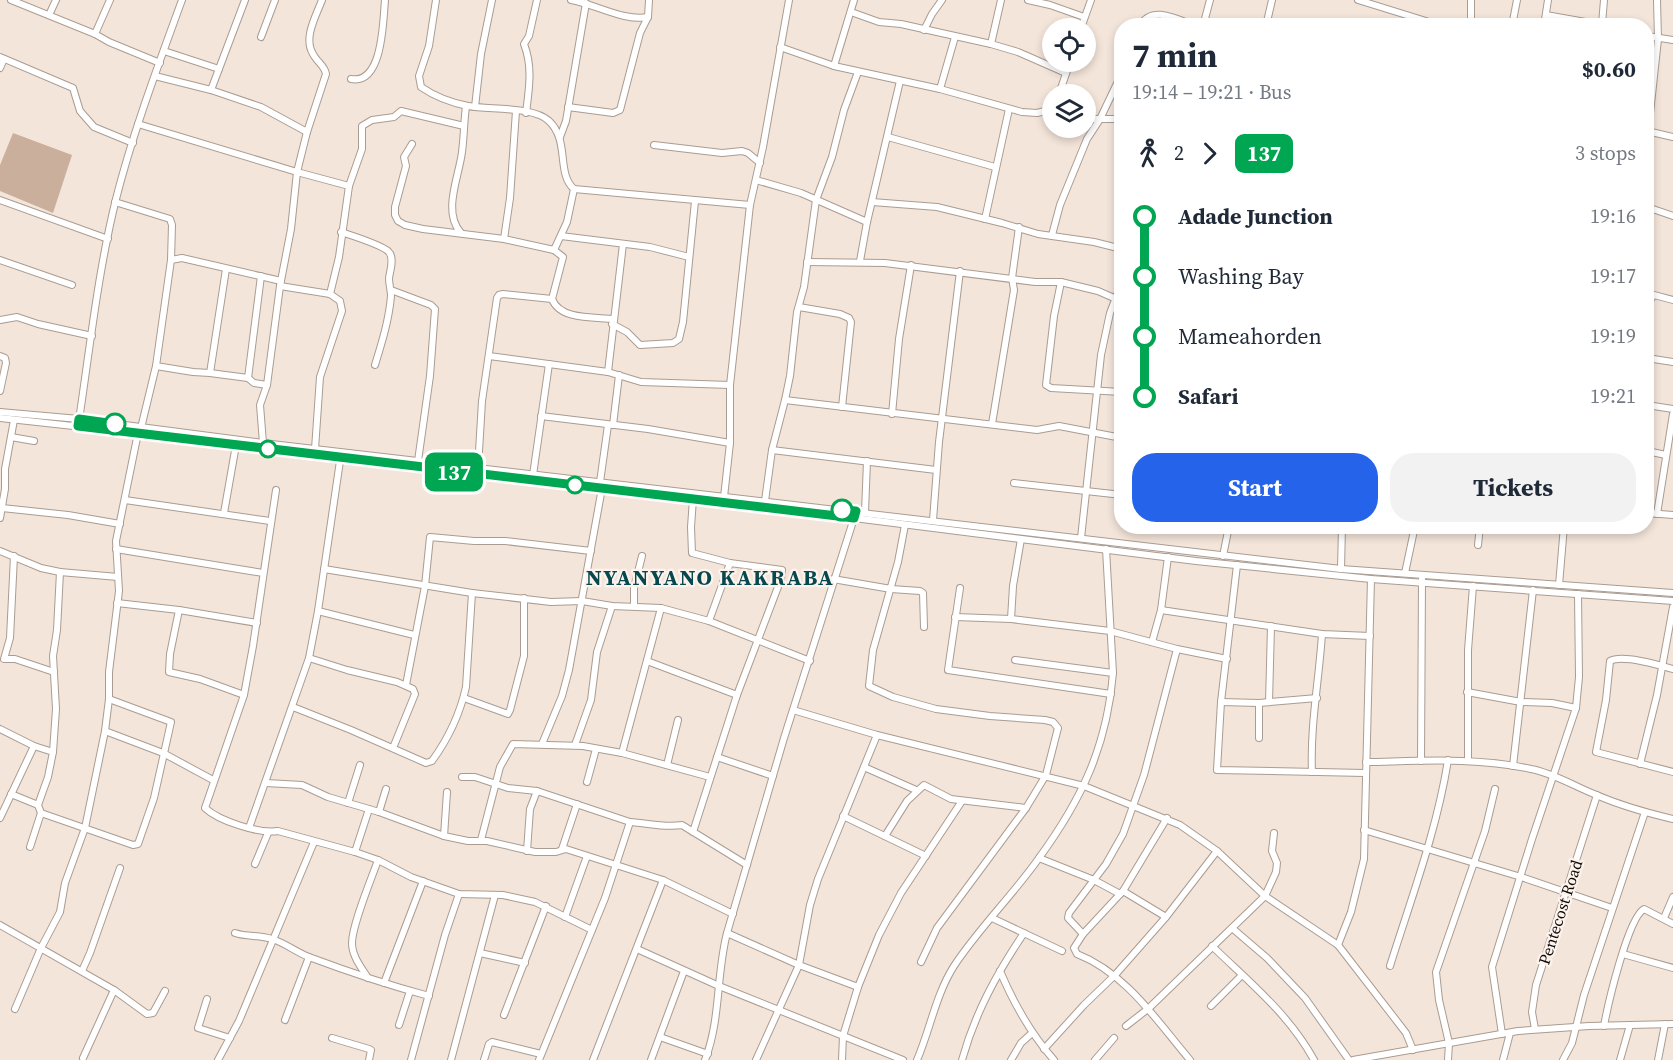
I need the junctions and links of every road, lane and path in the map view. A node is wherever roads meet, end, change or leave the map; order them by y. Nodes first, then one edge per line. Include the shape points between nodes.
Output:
1 (11, 0) edge
2 (56, 0) edge
3 (110, 0) edge
4 (182, 0) edge
5 (246, 0) edge
6 (275, 0) edge
7 (322, 0) edge
8 (385, 0) edge
9 (436, 0) edge
10 (492, 0) edge
11 (537, 0) edge
12 (571, 0) edge
13 (649, 0) edge
14 (789, 0) edge
15 (854, 0) edge
16 (942, 0) edge
17 (1001, 0) edge
18 (1028, 0) edge
19 (1091, 0) edge
20 (1210, 0) edge
21 (1272, 0) edge
22 (1359, 0) edge
23 (1471, 0) edge
24 (1517, 0) edge
25 (1548, 0) edge
26 (1604, 0) edge
27 (1657, 0) edge
28 (586, 3) junction
29 (852, 12) junction
30 (49, 15) junction
31 (1546, 15) junction
32 (648, 17) junction
33 (1084, 17) joint
34 (1144, 18) edge
35 (1174, 18) edge
36 (1205, 18) edge
37 (1268, 18) edge
38 (1416, 18) edge
39 (1471, 18) edge
40 (1514, 18) edge
41 (1545, 18) edge
42 (1564, 18) edge
43 (1605, 18) edge
44 (924, 30) junction
45 (95, 34) junction
46 (261, 36) dead end
47 (955, 37) junction
48 (1654, 38) edge
49 (1658, 39) junction
50 (1673, 40) edge
51 (991, 44) junction
52 (780, 47) junction
53 (164, 51) junction
54 (2, 58) edge
55 (1654, 60) edge
56 (160, 63) junction
57 (834, 66) junction
58 (0, 68) edge
59 (219, 69) junction
60 (858, 72) junction
61 (1066, 73) joint
62 (155, 76) junction
63 (351, 79) dead end
64 (900, 81) junction
65 (1062, 84) edge
66 (940, 89) junction
67 (211, 90) junction
68 (1114, 90) edge
69 (466, 106) junction
70 (475, 107) junction
71 (568, 107) junction
72 (1009, 109) junction
73 (516, 111) junction
74 (1042, 111) edge
75 (526, 112) junction
76 (1096, 119) edge
77 (1100, 119) junction
78 (1114, 119) edge
79 (138, 124) junction
80 (464, 126) junction
81 (307, 132) junction
82 (1654, 133) edge
83 (888, 137) junction
84 (1673, 137) edge
85 (560, 138) junction
86 (133, 143) junction
87 (412, 144) dead end
88 (654, 145) dead end
89 (760, 163) junction
90 (995, 167) junction
91 (297, 172) junction
92 (756, 180) junction
93 (349, 186) junction
94 (574, 189) junction
95 (0, 200) edge
96 (816, 200) junction
97 (695, 201) junction
98 (115, 202) junction
99 (872, 202) junction
100 (750, 205) junction
101 (1654, 209) edge
102 (1673, 216) edge
103 (986, 219) junction
104 (867, 222) junction
105 (1018, 227) junction
106 (452, 229) junction
107 (341, 232) junction
108 (1052, 235) junction
109 (561, 237) junction
110 (108, 239) junction
111 (504, 239) junction
112 (623, 244) junction
113 (1114, 247) edge
114 (554, 250) junction
115 (689, 256) junction
116 (0, 260) edge
117 (171, 260) junction
118 (860, 261) junction
119 (807, 262) junction
120 (911, 265) junction
121 (226, 269) junction
122 (960, 271) junction
123 (261, 276) junction
124 (1012, 278) junction
125 (1061, 282) junction
126 (280, 284) junction
127 (72, 285) dead end
128 (391, 290) junction
129 (330, 294) junction
130 (1654, 295) edge
131 (1114, 298) joint
132 (552, 299) junction
133 (1673, 300) edge
134 (799, 307) junction
135 (0, 320) edge
136 (612, 321) junction
137 (92, 336) junction
138 (0, 356) edge
139 (489, 356) junction
140 (1654, 359) edge
141 (1673, 362) edge
142 (549, 364) junction
143 (375, 365) dead end
144 (156, 366) junction
145 (608, 372) junction
146 (210, 373) junction
147 (619, 375) junction
148 (248, 378) junction
149 (267, 385) junction
150 (730, 386) junction
151 (1096, 390) junction
152 (1114, 391) edge
153 (0, 392) edge
154 (786, 400) junction
155 (1654, 406) edge
156 (842, 407) junction
157 (1673, 409) edge
158 (0, 412) edge
159 (892, 414) junction
160 (1673, 414) edge
161 (541, 416) junction
162 (0, 418) edge
163 (14, 420) junction
164 (942, 420) junction
165 (78, 423) junction
166 (992, 424) junction
167 (610, 425) junction
168 (140, 430) junction
169 (1092, 432) junction
170 (1114, 436) edge
171 (11, 437) junction
172 (34, 441) dead end
173 (263, 443) junction
174 (730, 443) junction
175 (236, 445) junction
176 (315, 449) junction
177 (772, 450) junction
178 (1654, 452) edge
179 (341, 455) junction
180 (1666, 455) junction
181 (418, 461) junction
182 (867, 461) junction
183 (478, 468) junction
184 (936, 470) junction
185 (533, 475) junction
186 (1014, 483) dead end
187 (601, 485) junction
188 (2, 489) edge
189 (276, 490) dead end
190 (1087, 491) junction
191 (1114, 494) edge
192 (724, 497) junction
193 (693, 499) junction
194 (125, 500) junction
195 (765, 501) junction
196 (2, 508) junction
197 (866, 512) junction
198 (224, 513) junction
199 (1654, 514) edge
200 (1658, 514) junction
201 (855, 515) junction
202 (1673, 515) edge
203 (0, 518) edge
204 (933, 520) junction
205 (270, 521) junction
206 (120, 524) junction
207 (905, 525) junction
208 (1227, 534) edge
209 (1342, 534) edge
210 (1413, 534) edge
211 (1479, 534) edge
212 (1563, 534) edge
213 (1081, 538) junction
214 (1021, 539) junction
215 (1478, 545) dead end
216 (116, 549) junction
217 (1106, 549) junction
218 (0, 551) edge
219 (591, 551) junction
220 (1196, 553) junction
221 (14, 556) junction
222 (642, 556) dead end
223 (1223, 556) junction
224 (1168, 557) junction
225 (1196, 561) junction
226 (730, 563) junction
227 (1238, 565) junction
228 (324, 569) junction
229 (1341, 569) junction
230 (60, 572) junction
231 (263, 573) junction
232 (1405, 573) junction
233 (1423, 575) junction
234 (118, 577) junction
235 (833, 579) junction
236 (1371, 579) junction
237 (1422, 582) junction
238 (1559, 585) junction
239 (425, 586) junction
240 (1473, 586) junction
241 (960, 588) dead end
242 (891, 589) junction
243 (1533, 590) junction
244 (1665, 592) junction
245 (472, 593) junction
246 (1673, 593) edge
247 (1578, 594) junction
248 (524, 598) junction
249 (1664, 600) junction
250 (582, 601) junction
251 (1673, 601) edge
252 (117, 603) junction
253 (612, 606) junction
254 (634, 606) junction
255 (1673, 607) edge
256 (660, 608) junction
257 (179, 610) junction
258 (1161, 610) junction
259 (318, 611) junction
260 (955, 617) junction
261 (1011, 619) junction
262 (1232, 620) junction
263 (709, 621) junction
264 (257, 623) junction
265 (1271, 626) junction
266 (924, 627) dead end
267 (1110, 631) junction
268 (1322, 634) junction
269 (414, 635) junction
270 (1370, 636) junction
271 (758, 640) junction
272 (1152, 642) junction
273 (1177, 649) junction
274 (309, 658) junction
275 (1227, 659) junction
276 (1015, 660) dead end
277 (2, 661) edge
278 (647, 661) junction
279 (810, 661) junction
280 (1661, 665) junction
281 (1673, 669) edge
282 (54, 672) junction
283 (1113, 673) junction
284 (406, 685) junction
285 (1111, 693) junction
286 (1467, 693) junction
287 (737, 694) junction
288 (244, 695) junction
289 (464, 698) junction
290 (1317, 698) junction
291 (109, 699) junction
292 (1221, 702) junction
293 (1269, 702) junction
294 (1521, 702) junction
295 (1259, 703) junction
296 (293, 707) junction
297 (1576, 708) junction
298 (793, 710) junction
299 (678, 720) dead end
300 (0, 729) edge
301 (105, 731) junction
302 (877, 735) junction
303 (1259, 738) dead end
304 (542, 744) junction
305 (34, 746) junction
306 (575, 746) junction
307 (393, 748) junction
308 (596, 749) junction
309 (53, 752) junction
310 (163, 753) junction
311 (622, 753) junction
312 (717, 757) junction
313 (1448, 760) junction
314 (1468, 760) junction
315 (1421, 761) junction
316 (1366, 762) junction
317 (1640, 764) junction
318 (360, 765) dead end
319 (667, 765) junction
320 (1513, 766) junction
321 (864, 767) junction
322 (1312, 772) junction
323 (1673, 772) edge
324 (1365, 773) junction
325 (1046, 775) junction
326 (773, 776) junction
327 (1553, 776) junction
328 (462, 777) dead end
329 (711, 777) junction
330 (213, 780) junction
331 (495, 782) junction
332 (587, 782) dead end
333 (266, 783) junction
334 (1084, 786) junction
335 (386, 789) dead end
336 (1495, 789) dead end
337 (916, 790) junction
338 (537, 791) junction
339 (447, 792) dead end
340 (11, 794) junction
341 (1597, 795) junction
342 (962, 801) junction
343 (348, 803) junction
344 (577, 804) junction
345 (38, 805) junction
346 (1026, 808) junction
347 (1134, 808) junction
348 (369, 809) junction
349 (379, 812) junction
350 (1645, 812) junction
351 (41, 813) junction
352 (843, 816) junction
353 (0, 818) edge
354 (1167, 818) junction
355 (1673, 819) edge
356 (630, 822) junction
357 (85, 828) junction
358 (249, 828) junction
359 (1364, 830) junction
360 (693, 832) junction
361 (268, 833) junction
362 (1274, 834) dead end
363 (885, 836) junction
364 (444, 837) junction
365 (481, 840) junction
366 (314, 842) junction
367 (30, 847) dead end
368 (1426, 848) junction
369 (562, 849) junction
370 (527, 851) junction
371 (1217, 851) junction
372 (355, 852) junction
373 (587, 856) junction
374 (926, 856) junction
375 (1039, 858) junction
376 (378, 861) junction
377 (1473, 863) junction
378 (255, 864) dead end
379 (616, 864) junction
380 (747, 865) junction
381 (120, 868) dead end
382 (1521, 877) junction
383 (663, 880) junction
384 (1094, 880) junction
385 (423, 881) junction
386 (1121, 892) junction
387 (1566, 893) junction
388 (459, 894) junction
389 (495, 895) junction
390 (1265, 896) junction
391 (1673, 897) edge
392 (546, 906) junction
393 (1612, 908) junction
394 (734, 914) junction
395 (565, 917) junction
396 (1166, 917) junction
397 (992, 918) junction
398 (1664, 918) junction
399 (1673, 924) edge
400 (0, 926) edge
401 (1232, 928) junction
402 (592, 930) junction
403 (235, 933) dead end
404 (727, 933) junction
405 (1024, 933) junction
406 (1083, 934) junction
407 (274, 939) junction
408 (1338, 945) junction
409 (1212, 946) junction
410 (41, 948) junction
411 (637, 949) junction
412 (1062, 951) dead end
413 (480, 953) junction
414 (1623, 954) junction
415 (309, 957) junction
416 (921, 962) dead end
417 (525, 963) junction
418 (799, 964) junction
419 (1390, 966) dead end
420 (1673, 968) edge
421 (1000, 970) junction
422 (82, 971) junction
423 (684, 971) junction
424 (1115, 975) junction
425 (1242, 975) junction
426 (368, 978) junction
427 (384, 983) junction
428 (719, 986) junction
429 (858, 987) junction
430 (114, 990) junction
431 (165, 991) dead end
432 (410, 991) junction
433 (429, 996) junction
434 (207, 999) dead end
435 (1211, 1006) dead end
436 (1149, 1008) junction
437 (15, 1009) dead end
438 (779, 1010) junction
439 (504, 1015) dead end
440 (285, 1020) dead end
441 (1665, 1024) junction
442 (1673, 1024) edge
443 (399, 1025) dead end
444 (1630, 1025) junction
445 (1126, 1026) dead end
446 (1604, 1026) junction
447 (1577, 1027) junction
448 (1535, 1029) junction
449 (1510, 1033) junction
450 (1031, 1034) junction
451 (1502, 1034) junction
452 (843, 1036) junction
453 (660, 1037) junction
454 (230, 1038) junction
455 (332, 1038) dead end
456 (1114, 1038) dead end
457 (1449, 1043) junction
458 (1044, 1049) junction
459 (1413, 1050) junction
460 (1400, 1051) junction
461 (540, 1057) edge
462 (706, 1057) edge
463 (83, 1058) dead end
464 (218, 1060) edge
465 (369, 1060) edge
466 (411, 1060) edge
467 (451, 1060) edge
468 (484, 1060) edge
469 (593, 1060) edge
470 (651, 1060) edge
471 (756, 1060) edge
472 (842, 1060) edge
473 (903, 1060) edge
474 (917, 1060) edge
475 (962, 1060) edge
476 (1011, 1060) edge
477 (1054, 1060) edge
478 (1095, 1060) edge
479 (1190, 1060) edge
480 (1314, 1060) edge
481 (1351, 1060) edge
482 (1399, 1060) edge
483 (1448, 1060) edge
484 (1503, 1060) edge
485 (1563, 1060) edge
486 (1620, 1060) edge
487 (1658, 1060) edge

1 - 30 street
2 - 30 street
3 - 45 street
4 - 53 street
5 - 59 street
6 - 46 street
7 - 81 street via 309,38 312,53 326,74
8 - 63 street via 376,62 363,78
9 - 69 street via 419,82 425,90
10 - 70 street
11 - 75 street via 524,45 530,70
12 - 28 street
13 - 32 street
14 - 52 street
15 - 29 street
16 - 44 street
17 - 51 street
18 - 33 street
19 - 33 street
20 - 36 street
21 - 37 street
22 - 38 street
23 - 39 street
24 - 40 street
25 - 31 street
26 - 43 street
27 - 49 street
28 - 32 street via 636,19
28 - 71 street
29 - 44 street via 879,22
29 - 57 street
30 - 45 street
31 - 41 street
31 - 42 street
32 - 71 street via 618,112
34 - 35 street via 1153,14
44 - 47 street
45 - 56 street
47 - 51 street
47 - 66 street
48 - 49 street
49 - 50 street
49 - 55 street
51 - 61 street
52 - 57 street
52 - 89 street
53 - 56 street
53 - 59 street
54 - 58 street
54 - 86 street via 73,88 80,111 94,127
56 - 62 street
57 - 60 street
59 - 67 street
60 - 64 street
60 - 96 street
61 - 65 street
62 - 67 street
62 - 79 street
64 - 66 street
64 - 83 street
66 - 72 street
67 - 81 street via 261,107
68 - 77 street
69 - 70 street
69 - 80 street
70 - 73 street
71 - 85 street
72 - 74 street
72 - 90 street
73 - 75 street
73 - 111 street
75 - 85 street via 550,121
76 - 77 street
77 - 78 street
77 - 108 street via 1087,139
79 - 86 street
79 - 91 street
80 - 93 street via 401,111 394,117 365,123 361,130 362,149
80 - 106 street
81 - 91 street
82 - 84 street
83 - 90 street
83 - 99 street
85 - 94 street via 566,176
86 - 98 street
87 - 106 street via 404,158 395,215 405,225
88 - 89 street via 722,153 742,151
89 - 92 street
90 - 103 street
91 - 93 street
91 - 126 street
92 - 96 street
92 - 100 street
93 - 107 street
94 - 97 street
94 - 109 street
95 - 110 street
96 - 104 street
96 - 119 street
97 - 100 street
97 - 115 street
98 - 110 street
98 - 117 street via 170,219
99 - 103 street via 937,207
99 - 104 street
100 - 150 street
101 - 102 street
103 - 105 street
104 - 118 street
105 - 108 street
105 - 124 street
106 - 111 street
107 - 128 street via 390,254
107 - 129 street
108 - 113 street
109 - 112 street
109 - 114 street
110 - 137 street
111 - 114 street
112 - 115 street
112 - 136 street
114 - 132 street via 563,259
115 - 136 street via 678,341 640,345
116 - 127 street
117 - 121 street via 182,258
117 - 144 street
118 - 119 street
118 - 120 street
119 - 134 street
120 - 122 street
120 - 159 street
121 - 123 street
121 - 146 street
122 - 124 street
122 - 164 street
123 - 126 street
123 - 148 street
124 - 125 street
124 - 166 street via 1014,290
125 - 131 street
125 - 151 street via 1046,385
126 - 129 street
126 - 149 street
128 - 143 street
128 - 181 street via 435,309
129 - 176 street via 342,310 320,377
130 - 133 street
131 - 151 street
132 - 136 street via 556,308 570,314
132 - 139 street via 499,295
134 - 154 street
134 - 156 street via 840,314 851,322
135 - 137 street via 17,317
136 - 145 street
137 - 165 street
138 - 153 street via 6,363
139 - 142 street
139 - 183 street
140 - 141 street
142 - 145 street
142 - 161 street
144 - 146 street
144 - 168 street
145 - 147 street
146 - 148 street
147 - 150 street via 641,382
147 - 167 street
148 - 149 street
149 - 173 street via 260,405
150 - 174 street
151 - 152 street
151 - 169 street
154 - 156 street
154 - 177 street
155 - 157 street
156 - 159 street
158 - 165 street
159 - 164 street
160 - 180 street
161 - 167 street
161 - 185 street
162 - 163 street
163 - 165 street
163 - 171 street
164 - 166 street
164 - 184 street
165 - 168 street
166 - 169 street via 1036,430 1059,426
167 - 174 street
167 - 187 street
168 - 173 street
168 - 175 street
168 - 194 street
169 - 170 street
169 - 190 street
171 - 172 street
171 - 188 street
173 - 176 street
174 - 192 street
175 - 179 street
175 - 198 street
176 - 179 street
177 - 182 street
177 - 195 street
178 - 180 street
179 - 181 street
179 - 187 street
179 - 228 street
180 - 200 street
181 - 183 street
182 - 184 street
182 - 197 street
183 - 185 street
184 - 204 street
185 - 187 street
186 - 190 street
187 - 192 street
187 - 193 street
187 - 219 street
188 - 196 street
189 - 205 street
190 - 191 street
190 - 213 street
192 - 195 street
193 - 201 street
193 - 226 street via 692,553
194 - 198 street
194 - 206 street
195 - 201 street
196 - 203 street
196 - 206 street
197 - 201 street
197 - 204 street
198 - 205 street
199 - 200 street
200 - 202 street
201 - 207 street
201 - 235 street
204 - 213 street
205 - 231 street
206 - 216 street
207 - 214 street
207 - 242 street
208 - 223 street
209 - 229 street
210 - 232 street
211 - 215 street
212 - 238 street
213 - 220 street
214 - 217 street
214 - 261 street
216 - 231 street
216 - 234 street
217 - 224 street
217 - 267 street
218 - 221 street
219 - 239 street via 430,537
219 - 250 street
220 - 223 street
220 - 225 street
221 - 230 street
221 - 277 street via 10,638
222 - 254 street
223 - 229 street
224 - 225 street
224 - 258 street
225 - 227 street
226 - 263 street
226 - 271 street via 782,570
227 - 236 street
227 - 262 street
228 - 239 street
228 - 259 street
229 - 232 street
230 - 234 street
230 - 282 street
231 - 264 street
232 - 233 street
233 - 237 street
233 - 238 street
234 - 252 street
235 - 242 street
235 - 279 street
236 - 237 street
236 - 270 street
237 - 240 street
237 - 315 street
238 - 244 street
239 - 245 street
239 - 269 street
240 - 243 street
240 - 286 street
241 - 260 street
242 - 266 street via 923,593
242 - 325 street via 873,651 869,686 936,709 1053,722 1058,728
243 - 247 street
243 - 294 street
244 - 246 street
244 - 249 street
245 - 248 street
245 - 289 street
247 - 249 street
247 - 297 street
248 - 250 street
248 - 289 street via 524,657 508,714
249 - 251 street
250 - 253 street
250 - 304 street via 565,685
252 - 257 street
252 - 291 street
253 - 254 street
253 - 306 street via 597,652 591,700
254 - 256 street
255 - 280 street
256 - 263 street
256 - 278 street
257 - 264 street
257 - 288 street via 169,672
258 - 262 street
258 - 272 street
259 - 269 street
259 - 274 street
260 - 261 street
260 - 285 street via 948,670
261 - 267 street
262 - 265 street
262 - 275 street
263 - 271 street
264 - 288 street
265 - 268 street
265 - 293 street
267 - 272 street
267 - 283 street
268 - 270 street
268 - 290 street
269 - 284 street
270 - 316 street
271 - 279 street
271 - 287 street
272 - 273 street
273 - 275 street
273 - 347 street
274 - 284 street
274 - 296 street
275 - 292 street
276 - 283 street
277 - 282 street via 15,659
278 - 287 street
278 - 311 street
279 - 298 street
280 - 281 street
280 - 317 street
280 - 317 street via 1617,658 1610,661 1596,752
282 - 309 street
283 - 285 street
284 - 307 street via 414,694
285 - 334 street via 1106,724
286 - 294 street
286 - 314 street
287 - 312 street
288 - 330 street
289 - 307 street via 432,761 426,763
290 - 293 street
290 - 322 street via 1311,740
291 - 301 street
291 - 310 street via 169,721
292 - 295 street
292 - 322 street via 1217,770
293 - 295 street
294 - 297 street
294 - 320 street
295 - 303 street
296 - 307 street
296 - 333 street
297 - 327 street
298 - 302 street
298 - 326 street
299 - 319 street
300 - 305 street
301 - 310 street
301 - 357 street
302 - 321 street
302 - 325 street
304 - 306 street
304 - 331 street via 513,744
305 - 309 street
305 - 340 street
306 - 308 street
308 - 311 street
308 - 332 street
309 - 345 street
310 - 330 street
310 - 357 street via 154,798 138,844
311 - 319 street
312 - 326 street
312 - 329 street
313 - 314 street
313 - 315 street
313 - 368 street
314 - 320 street
315 - 316 street
316 - 324 street
317 - 323 street
318 - 343 street
319 - 329 street
320 - 327 street
321 - 337 street
321 - 352 street
322 - 324 street
324 - 359 street
325 - 334 street
325 - 346 street
326 - 380 street
327 - 341 street
327 - 382 street
328 - 331 street
329 - 360 street
330 - 358 street via 205,808
331 - 338 street via 508,788
331 - 365 street
333 - 343 street via 302,785
333 - 358 street
334 - 347 street
334 - 375 street
335 - 349 street
336 - 377 street
337 - 342 street via 928,785
337 - 363 street
338 - 344 street
338 - 370 street via 530,809
339 - 364 street
340 - 345 street
340 - 353 street
341 - 350 street
341 - 387 street, Pentecost Road
342 - 346 street
342 - 374 street
343 - 348 street
344 - 356 street
344 - 369 street
345 - 351 street
346 - 416 street via 938,928
347 - 354 street
347 - 384 street via 1116,848
348 - 349 street
348 - 372 street
349 - 364 street
350 - 355 street
350 - 393 street
351 - 357 street
351 - 367 street
352 - 363 street
352 - 418 street via 813,893
354 - 371 street
354 - 386 street
356 - 360 street via 669,828 682,825
356 - 379 street
357 - 410 street via 65,883 60,912
358 - 361 street
359 - 368 street
359 - 408 street via 1359,885
360 - 380 street
361 - 366 street via 278,831
361 - 378 street
362 - 390 street via 1276,872
363 - 374 street
364 - 365 street
365 - 370 street
366 - 372 street
366 - 407 street
368 - 377 street
368 - 419 street
369 - 370 street via 550,853
369 - 373 street
371 - 390 street
371 - 396 street
372 - 376 street
373 - 379 street
373 - 395 street
374 - 429 street via 885,921
375 - 384 street
375 - 397 street
376 - 385 street
376 - 426 street via 352,945
377 - 382 street
377 - 457 street via 1436,972
379 - 383 street
379 - 402 street
380 - 394 street
381 - 422 street
382 - 387 street
382 - 451 street via 1492,967
383 - 394 street
383 - 411 street
384 - 386 street
384 - 406 street via 1069,913 1068,918
385 - 388 street
385 - 427 street
386 - 396 street
386 - 406 street
387 - 393 street
387 - 448 street, Pentecost Road via 1534,992
388 - 389 street
388 - 433 street
389 - 392 street
389 - 413 street
390 - 401 street
390 - 408 street
391 - 398 street
392 - 395 street
392 - 417 street
393 - 447 street
394 - 404 street
395 - 402 street
396 - 424 street
397 - 405 street
397 - 474 street via 948,976
398 - 399 street
398 - 414 street via 1644,909 1639,912
400 - 410 street
401 - 409 street
401 - 481 street via 1305,998
402 - 461 street
403 - 407 street
404 - 418 street
404 - 428 street via 720,959
405 - 412 street
405 - 421 street
406 - 424 street via 1075,952
407 - 415 street
407 - 454 street
408 - 459 street via 1406,1033
409 - 425 street
409 - 436 street
410 - 422 street
410 - 437 street
411 - 423 street
411 - 469 street
413 - 417 street
413 - 467 street
414 - 420 street
414 - 446 street
415 - 426 street
415 - 440 street
417 - 439 street
418 - 429 street
418 - 438 street
421 - 450 street
421 - 475 street via 979,1012
422 - 430 street
423 - 428 street
423 - 453 street
424 - 436 street
424 - 458 street
425 - 435 street
425 - 480 street via 1271,1001
426 - 427 street
427 - 432 street
428 - 438 street
428 - 462 street via 716,1024
429 - 452 street
430 - 431 street via 150,1014
430 - 463 street
432 - 433 street
432 - 443 street
433 - 466 street
434 - 454 street via 198,1028
436 - 445 street
436 - 479 street
438 - 452 street
438 - 471 street
441 - 442 street
441 - 444 street
441 - 487 street
444 - 446 street
444 - 486 street
446 - 447 street
447 - 448 street
447 - 485 street
448 - 449 street
449 - 451 street
449 - 484 street
450 - 458 street
450 - 476 street
451 - 457 street
452 - 472 street
452 - 473 street
453 - 462 street
453 - 470 street
454 - 464 street
455 - 465 street via 371,1050
456 - 478 street
457 - 459 street
457 - 483 street
458 - 477 street
459 - 460 street
460 - 481 street
460 - 482 street
461 - 468 street via 492,1042

